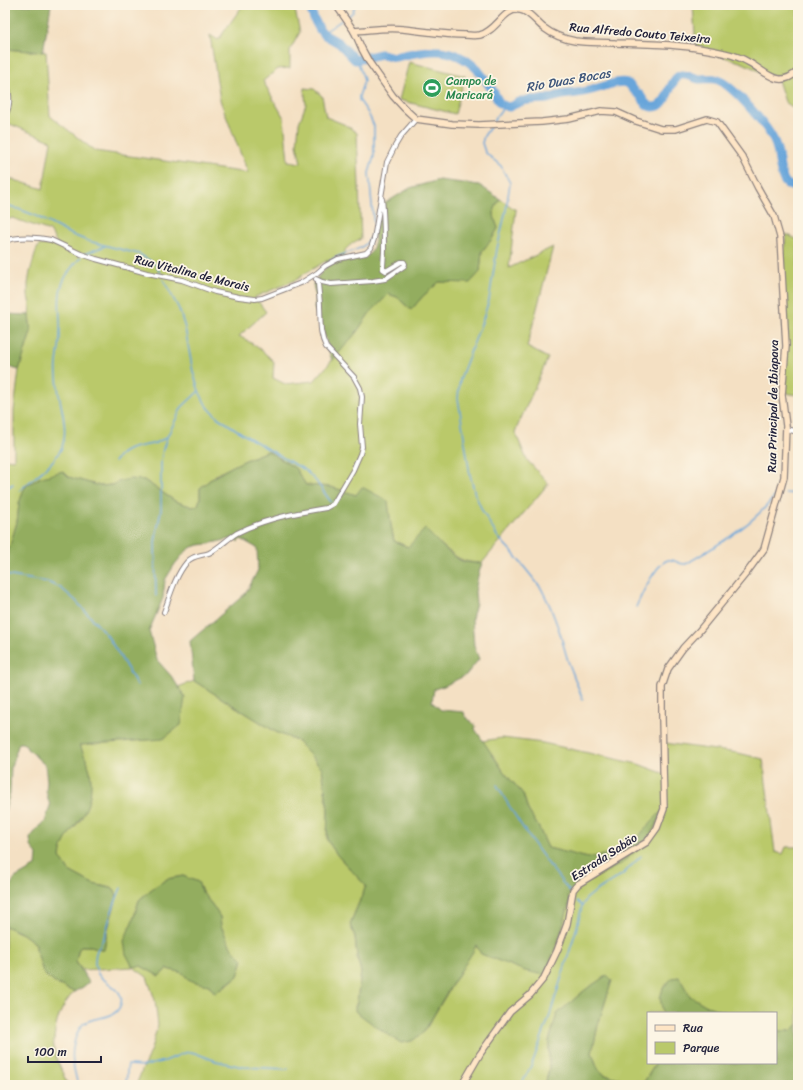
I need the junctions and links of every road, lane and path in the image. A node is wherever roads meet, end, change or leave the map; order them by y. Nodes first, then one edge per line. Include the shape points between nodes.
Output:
1 (336, 5) edge
2 (354, 31) junction
3 (798, 72) edge
4 (5, 75) edge
5 (5, 115) edge
6 (416, 119) junction
7 (381, 194) junction
8 (5, 241) edge
9 (313, 276) junction
10 (318, 281) junction
11 (786, 429) junction
12 (798, 432) edge
13 (164, 612) dead end
14 (662, 762) joint
15 (462, 1085) edge

1 - 2 street
2 - 3 street, Rua Alfredo Couto Teixeira via 399,28 480,35 493,28 509,12 520,10 550,32 569,40 677,45 737,57 779,79
2 - 6 street via 369,62 393,96
4 - 5 street via 9,89 8,111
6 - 7 street, Rua Vitalina de Morais via 401,136 389,157
6 - 11 street, Rua Principal de Ibiapava via 452,124 542,122 569,119 601,110 616,112 661,129 676,129 707,119 717,122 743,158 774,216 780,237 786,346 782,395
7 - 9 street, Rua Vitalina de Morais via 374,239 369,251 342,257
7 - 10 street via 384,214 383,268 386,271 401,262 404,262 404,266 385,279 331,284
8 - 9 street, Rua Vitalina de Morais via 33,238 51,240 96,259 157,276 182,280 216,292 255,299 301,283
9 - 10 street
10 - 13 street via 321,335 326,347 354,377 361,391 360,454 330,506 255,525 208,553 188,561 177,579
11 - 12 street
11 - 14 street, Rua Principal de Ibiapava via 784,477 764,549 699,631 682,648 668,669 662,687
14 - 15 street, Estrada Sabäo via 664,809 657,828 647,842 578,884 574,890 558,951 544,978 530,995 510,1012

